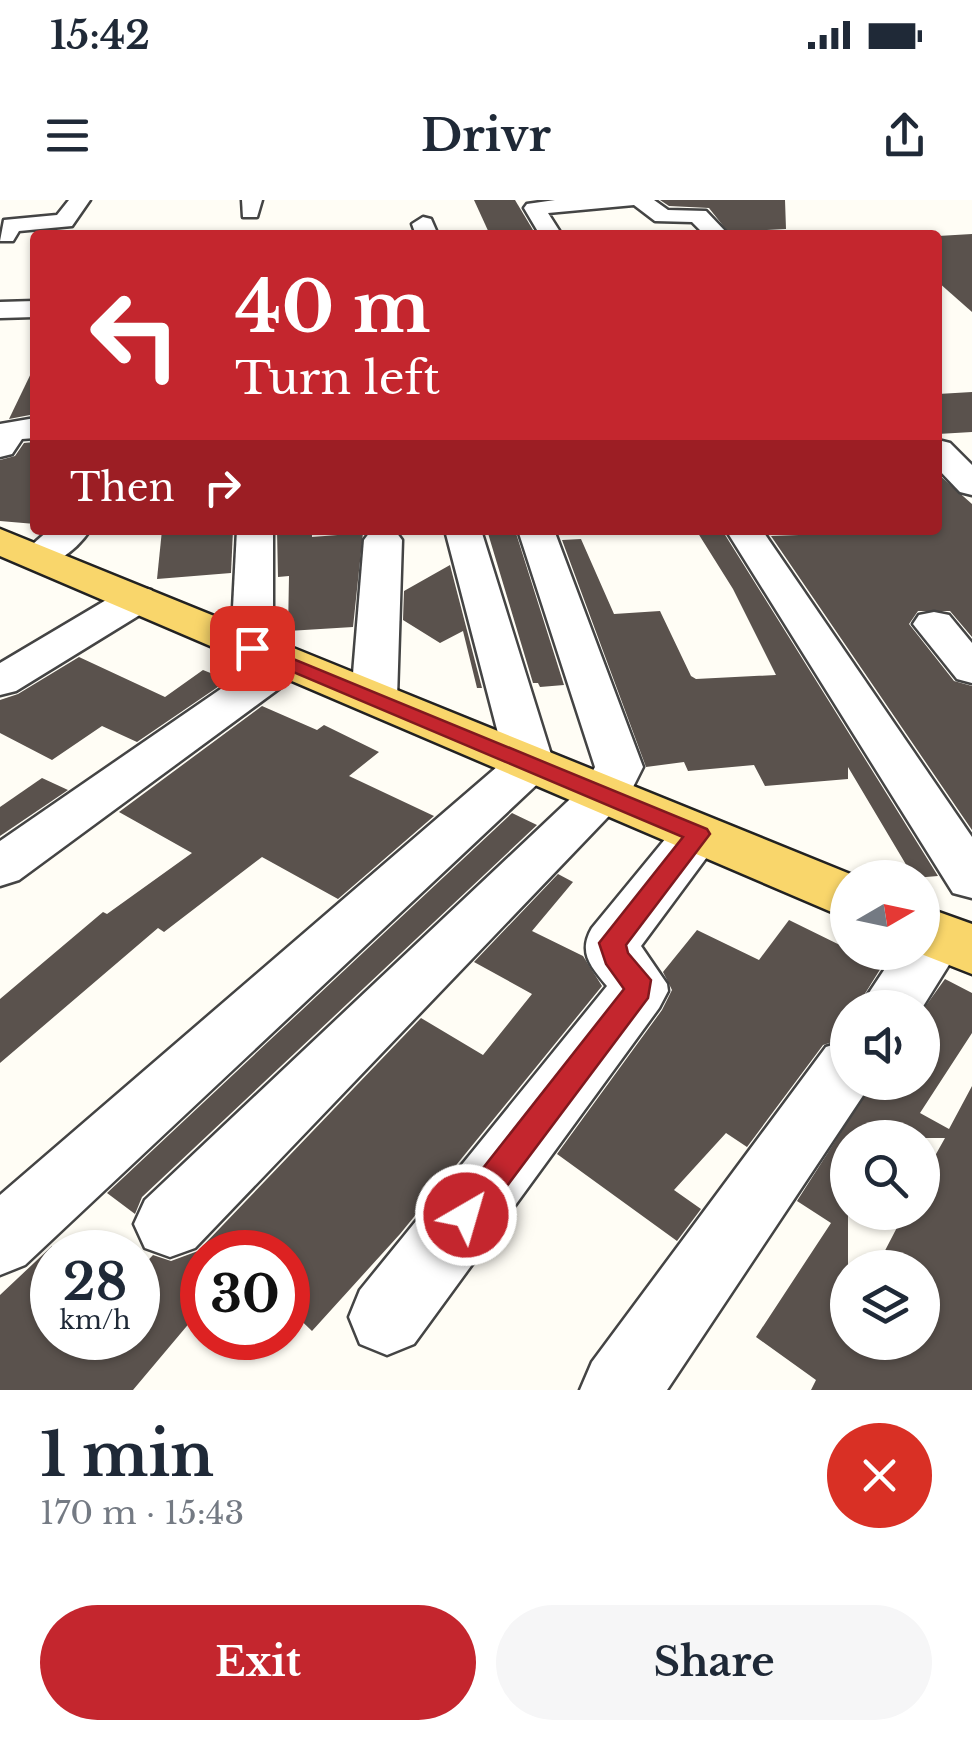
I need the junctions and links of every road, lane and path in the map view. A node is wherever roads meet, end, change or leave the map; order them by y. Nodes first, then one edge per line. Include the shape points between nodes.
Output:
1 (80, 200) edge
2 (630, 200) edge
3 (640, 200) edge
4 (548, 230) edge
5 (713, 230) edge
6 (5, 236) dead end
7 (30, 309) edge
8 (0, 310) edge
9 (30, 429) edge
10 (972, 445) edge
11 (0, 447) edge
12 (942, 448) edge
13 (942, 452) edge
14 (972, 485) edge
15 (257, 535) edge
16 (464, 535) edge
17 (538, 535) edge
18 (747, 535) edge
19 (383, 540) dead end
20 (36, 542) edge
21 (137, 599) junction
22 (934, 624) dead end
23 (270, 655) junction
24 (972, 670) edge
25 (0, 682) edge
26 (374, 698) junction
27 (530, 764) junction
28 (604, 795) junction
29 (698, 834) junction
30 (0, 867) edge
31 (972, 878) edge
32 (830, 890) edge
33 (944, 938) edge
34 (903, 990) edge
35 (830, 1092) edge
36 (170, 1224) dead end
37 (0, 1241) edge
38 (387, 1316) dead end
39 (620, 1390) edge

1 - 6 street via 64,221 12,225
2 - 4 street via 534,208
3 - 5 street via 663,216 698,216
7 - 8 street
9 - 11 street via 11,432
10 - 12 street
13 - 14 street
15 - 23 street
16 - 27 street
17 - 28 street via 618,767
18 - 31 street
19 - 26 street
20 - 21 main road
21 - 23 main road
21 - 25 street
22 - 24 street
23 - 26 main road
23 - 30 street
26 - 27 main road
27 - 28 main road
27 - 37 street
28 - 29 main road
28 - 36 street
29 - 32 main road
29 - 38 street via 612,943 638,991
33 - 34 street
35 - 39 street

